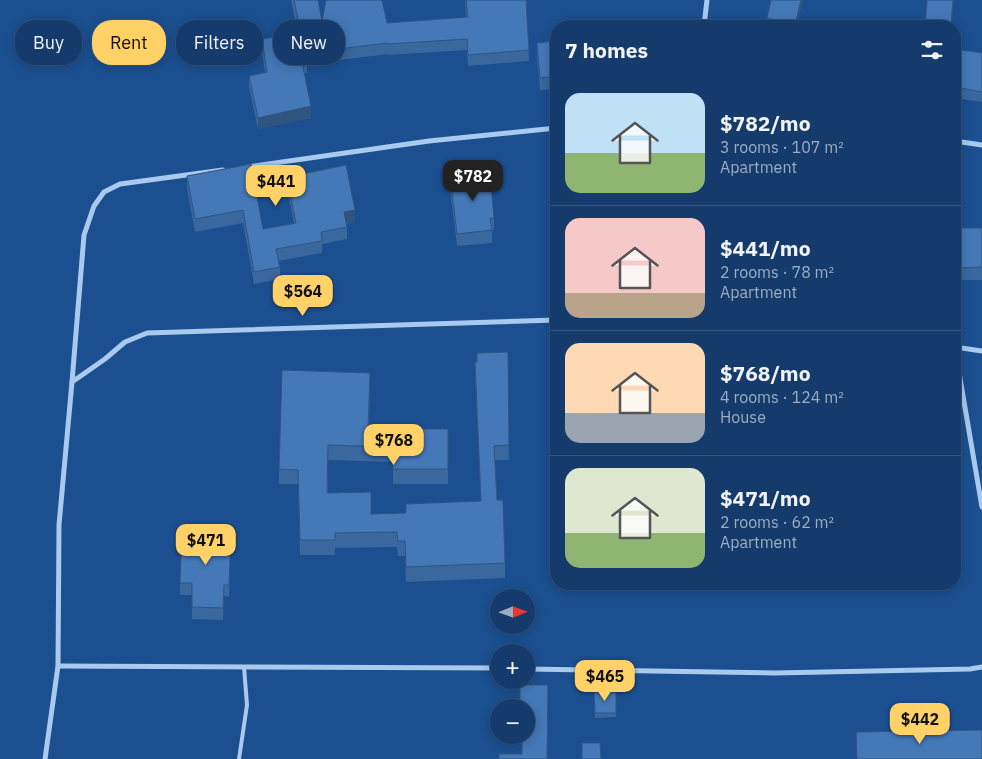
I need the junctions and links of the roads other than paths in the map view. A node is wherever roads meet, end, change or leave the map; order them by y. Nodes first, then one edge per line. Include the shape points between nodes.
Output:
1 (707, 0) edge
2 (705, 20) edge
3 (550, 129) edge
4 (961, 142) edge
5 (982, 145) edge
6 (236, 168) edge
7 (226, 169) edge
8 (550, 320) edge
9 (961, 349) edge
10 (982, 351) edge
11 (72, 382) junction
12 (961, 383) edge
13 (982, 507) edge
14 (58, 666) junction
15 (244, 667) junction
16 (982, 667) edge
17 (490, 668) edge
18 (535, 669) edge
19 (45, 759) edge
20 (239, 759) edge

1 - 2 street
3 - 6 street via 429,141
4 - 5 street
7 - 11 street via 120,184 104,192 94,206 84,235
8 - 11 street via 147,333 125,342
9 - 10 street
11 - 14 street via 58,525
12 - 13 street
14 - 15 street
14 - 19 street
15 - 17 street
15 - 20 lane via 247,705
16 - 18 street via 775,673

